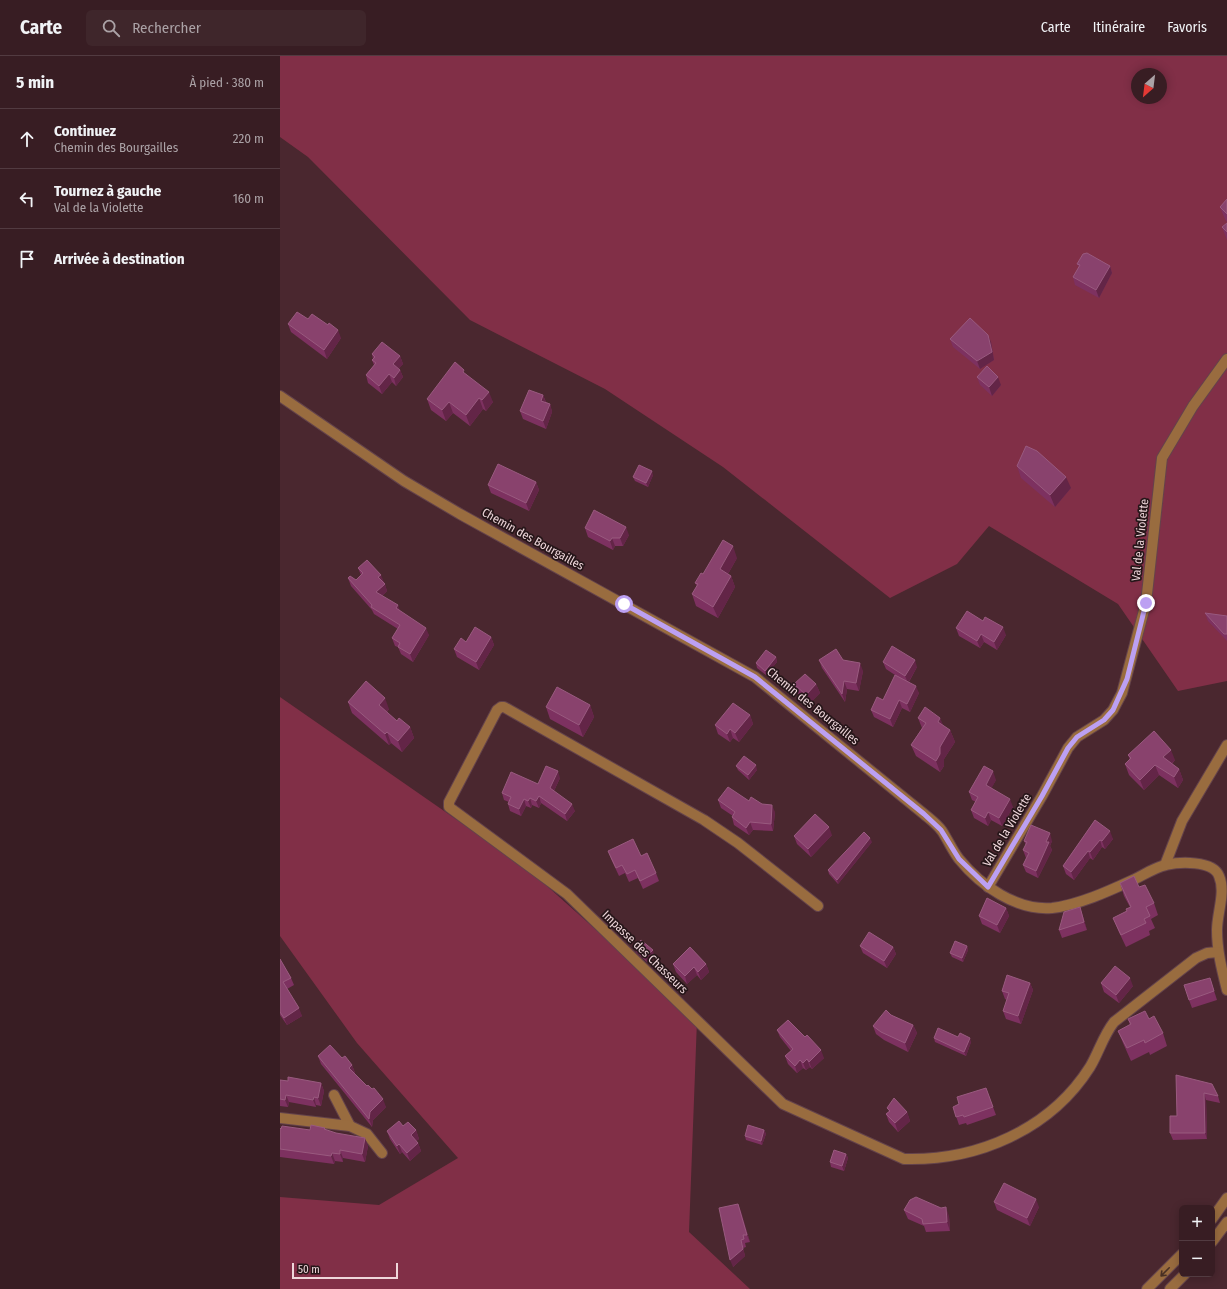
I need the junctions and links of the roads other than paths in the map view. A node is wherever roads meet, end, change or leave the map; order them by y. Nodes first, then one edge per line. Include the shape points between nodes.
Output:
1 (1227, 359) edge
2 (280, 396) edge
3 (1227, 745) edge
4 (1165, 865) junction
5 (988, 887) junction
6 (818, 906) dead end
7 (1218, 952) junction
8 (1227, 990) edge
9 (334, 1095) dead end
10 (280, 1118) edge
11 (350, 1126) junction
12 (382, 1153) dead end
13 (1227, 1198) edge
14 (1215, 1215) edge
15 (1227, 1222) edge
16 (1213, 1241) edge
17 (1179, 1257) edge
18 (1181, 1277) edge
19 (1147, 1289) edge
20 (1170, 1289) edge

1 - 5 street, Val de la Violette via 1193,406 1162,458 1146,603 1122,693 1104,720 1077,737 1068,748
2 - 5 street, Chemin des Bourgailles via 398,477 460,514 755,677 924,814 941,830 959,859
3 - 4 street via 1182,821
4 - 5 street, Chemin des Bourgailles via 1120,886 1055,907 1039,909 1026,906
4 - 7 street, Chemin des Bourgailles via 1192,863 1212,868 1219,874 1221,889 1217,928
6 - 7 street, Impasse des Chasseurs via 738,842 704,820 504,707 497,710 448,804 567,894 783,1104 904,1159 966,1153 1024,1132 1076,1086 1090,1067 1114,1022 1196,958
7 - 8 street, Chemin des Bourgailles
9 - 11 street
10 - 11 street
11 - 12 street via 366,1134
13 - 14 street
15 - 16 street
17 -> 19 street
18 - 20 street

